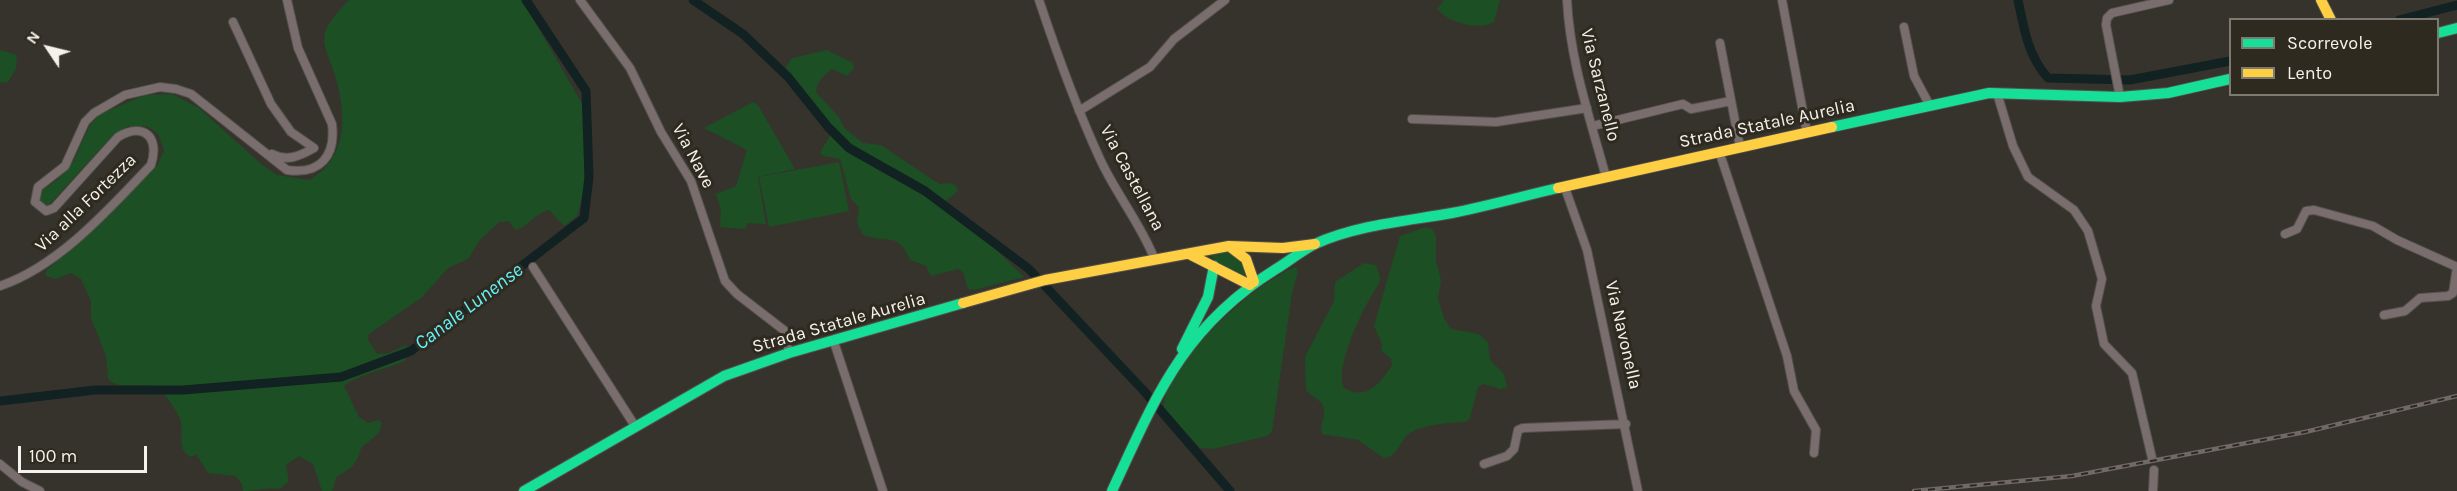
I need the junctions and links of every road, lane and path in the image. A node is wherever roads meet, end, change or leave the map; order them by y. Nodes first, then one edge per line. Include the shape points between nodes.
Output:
1 (287, 0) edge
2 (580, 0) edge
3 (1039, 0) edge
4 (1226, 0) edge
5 (1567, 0) edge
6 (1782, 0) edge
7 (2169, 0) edge
8 (2321, 0) edge
9 (2330, 18) edge
10 (233, 22) dead end
11 (1904, 27) dead end
12 (2457, 28) edge
13 (2439, 33) edge
14 (1720, 43) dead end
15 (2229, 79) edge
16 (2120, 92) junction
17 (1996, 93) junction
18 (1731, 101) junction
19 (1930, 106) junction
20 (1587, 108) junction
21 (1080, 111) junction
22 (1412, 119) dead end
23 (1593, 126) junction
24 (1807, 133) junction
25 (1740, 147) junction
26 (261, 148) junction
27 (1719, 151) junction
28 (1606, 177) junction
29 (1565, 188) junction
30 (2285, 234) dead end
31 (1315, 244) junction
32 (1230, 246) junction
33 (1189, 254) junction
34 (1155, 260) junction
35 (1214, 266) junction
36 (533, 267) dead end
37 (2457, 267) edge
38 (1252, 283) junction
39 (0, 286) edge
40 (2384, 315) dead end
41 (834, 342) junction
42 (789, 354) junction
43 (1174, 364) junction
44 (1626, 424) junction
45 (635, 426) junction
46 (1814, 453) dead end
47 (2152, 458) dead end
48 (0, 464) edge
49 (1484, 464) dead end
50 (2154, 470) dead end
51 (40, 491) edge
52 (524, 491) edge
53 (883, 491) edge
54 (1112, 491) edge
55 (1638, 491) edge
56 (2153, 491) edge

1 - 26 street, Via alla Fortezza via 298,48 326,107 334,137 322,162 301,172 287,170
2 - 42 street, Via Nave via 625,60 691,181 725,280 736,294 785,331
3 - 21 street, Via Castellana via 1059,64
4 - 21 street, Via Castellana via 1174,39 1150,68
5 - 20 street, Via Sarzanello via 1569,38
6 - 24 street
7 - 16 street via 2112,13 2107,18
8 - 9 main road
10 - 26 street via 271,104 291,132 314,148 300,156 280,159
11 - 19 street via 1914,76
12 - 13 main road
14 - 18 street
15 - 16 main road, Strada Statale Aurelia via 2168,93
16 - 17 main road, Strada Statale Aurelia
17 - 19 main road, Strada Statale Aurelia
17 - 47 street via 2028,177 2074,210 2088,231 2102,279 2096,306 2104,344 2132,373
18 - 23 street via 1691,109 1683,104
18 - 25 street
19 - 24 main road, Strada Statale Aurelia
20 - 22 street via 1496,122
20 - 23 street, Via Sarzanello
21 - 34 street, Via Castellana via 1101,162
23 - 28 street, Via Sarzanello
24 - 25 main road, Strada Statale Aurelia
25 - 27 main road, Strada Statale Aurelia
26 - 39 street, Via alla Fortezza via 210,107 176,88 140,90 108,104 85,122 65,166 38,187 35,202 46,211 54,208 118,137 129,131 144,132 152,140 155,151 151,165 44,266
27 - 28 main road, Strada Statale Aurelia
27 - 46 street via 1787,356 1794,392 1816,430
28 - 29 main road, Strada Statale Aurelia
29 - 31 main road, Strada Statale Aurelia via 1371,227
29 - 44 street, Via Navonella via 1587,250
30 - 37 street via 2297,229 2306,211 2314,210 2373,226
31 - 32 main road, Strada Statale Aurelia via 1283,248
31 - 38 main road, Strada Statale Aurelia
32 - 33 main road, Strada Statale Aurelia
32 - 38 main road via 1246,259
33 - 34 main road, Strada Statale Aurelia
33 - 35 main road
34 - 41 main road, Strada Statale Aurelia via 1040,281
35 - 38 main road via 1226,276
35 - 43 main road via 1212,286
36 - 45 street
37 - 40 street via 2453,293 2420,298 2405,311
38 - 43 main road, Strada Statale Aurelia via 1213,317
41 - 42 main road, Strada Statale Aurelia
41 - 53 street
42 - 45 main road, Strada Statale Aurelia via 724,376
43 - 54 main road
44 - 49 street via 1523,428 1518,430 1514,449 1507,456
44 - 55 street, Via Navonella
45 - 52 main road, Strada Statale Aurelia
48 - 51 street
50 - 56 street

